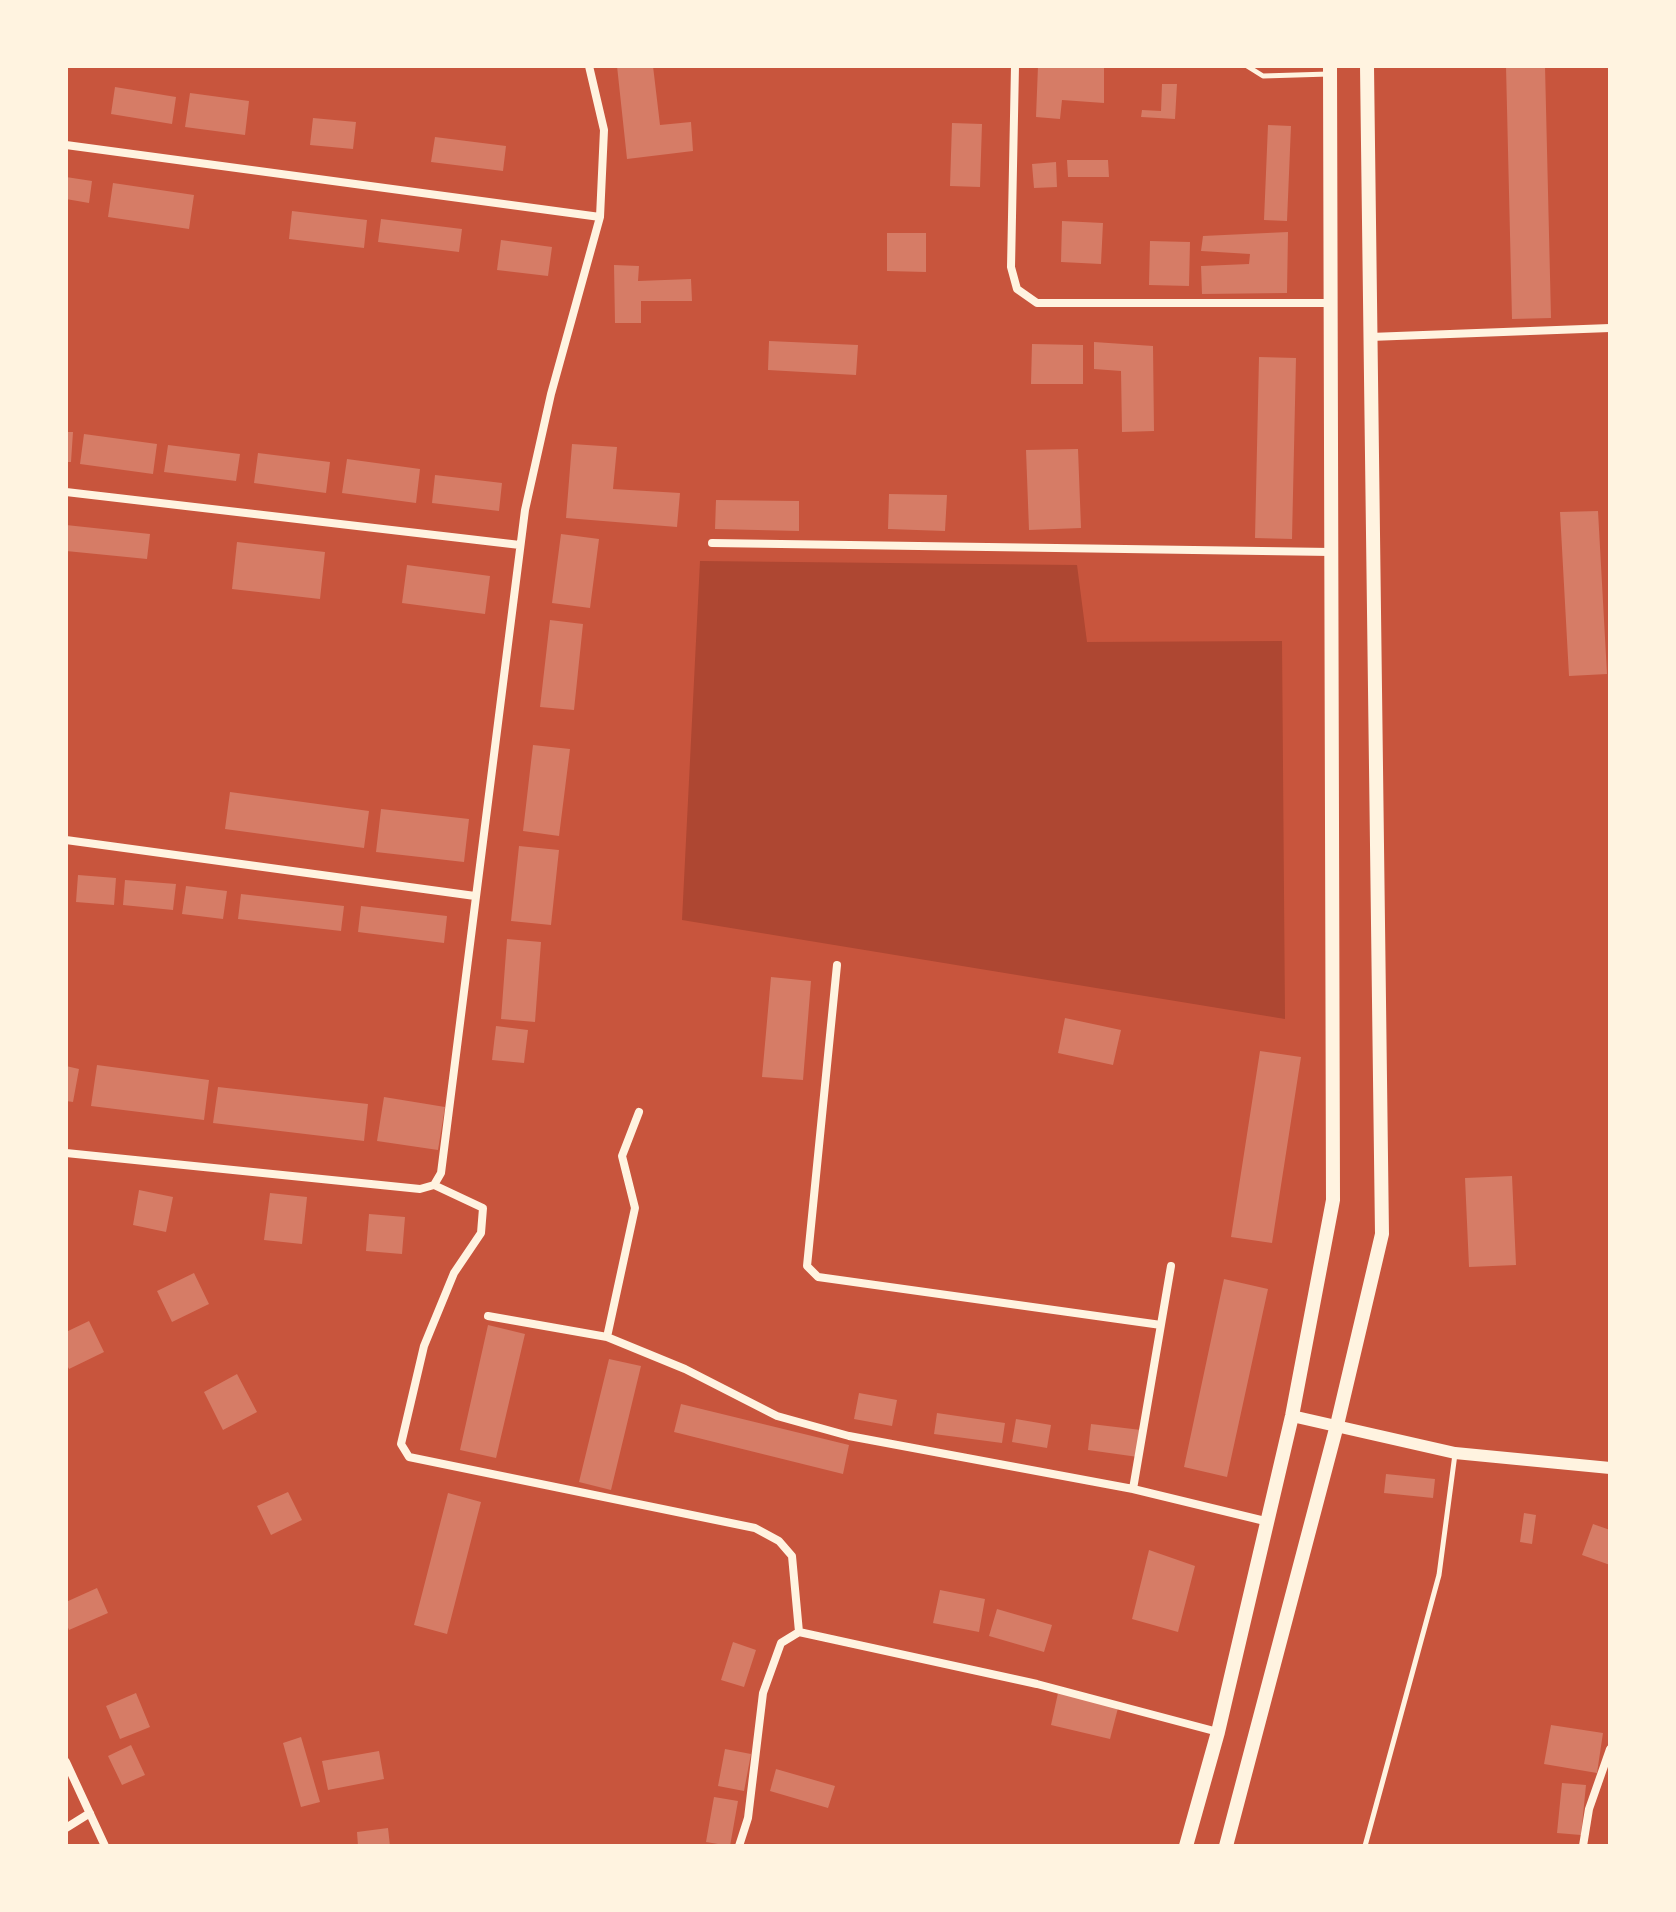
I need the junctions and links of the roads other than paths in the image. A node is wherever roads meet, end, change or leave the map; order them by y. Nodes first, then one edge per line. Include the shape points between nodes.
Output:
1 (589, 66) edge
2 (1015, 66) edge
3 (1247, 66) edge
4 (1367, 66) edge
5 (1330, 70) edge
6 (66, 145) edge
7 (600, 217) junction
8 (1331, 303) junction
9 (1610, 328) edge
10 (1370, 337) junction
11 (66, 492) edge
12 (712, 543) dead end
13 (520, 545) junction
14 (1331, 552) junction
15 (66, 840) edge
16 (475, 896) junction
17 (837, 965) dead end
18 (639, 1112) dead end
19 (66, 1153) edge
20 (434, 1185) junction
21 (1171, 1266) dead end
22 (488, 1316) dead end
23 (1161, 1325) junction
24 (607, 1337) junction
25 (1292, 1416) junction
26 (1337, 1425) junction
27 (1455, 1453) junction
28 (1610, 1468) edge
29 (1133, 1489) junction
30 (1265, 1521) junction
31 (799, 1632) junction
32 (1218, 1732) junction
33 (1610, 1749) edge
34 (66, 1762) edge
35 (90, 1813) junction
36 (66, 1828) edge
37 (105, 1846) edge
38 (739, 1846) edge
39 (1186, 1846) edge
40 (1226, 1846) edge
41 (1365, 1846) edge
42 (1583, 1846) edge

1 - 7 street via 604,130
2 - 8 street via 1011,267 1017,289 1037,303
3 - 5 lane via 1263,76
4 - 10 main road
5 - 8 main road
6 - 7 street
7 - 13 street via 551,394
8 - 14 main road
9 - 10 street
10 - 26 main road via 1382,1234
11 - 13 street
12 - 14 street
13 - 16 street
14 - 25 main road via 1333,1200
15 - 16 street
16 - 20 street via 441,1173
17 - 23 street via 807,1266 818,1277
18 - 24 street via 622,1156 635,1208
19 - 20 street via 420,1189
20 - 31 street via 483,1208 481,1233 454,1273 424,1346 401,1444 409,1457 755,1528 779,1541 792,1556
21 - 23 street
22 - 24 street
23 - 29 street
24 - 29 street via 777,1416 849,1436
25 - 26 street
25 - 30 main road
26 - 27 street
26 - 40 main road
27 - 28 street
27 - 41 lane via 1439,1575
29 - 30 street
30 - 32 main road
31 - 32 street via 1037,1684
31 - 38 street via 781,1643 763,1693 748,1818
32 - 39 main road
33 - 42 street via 1589,1809
34 - 35 street
35 - 36 street
35 - 37 street

